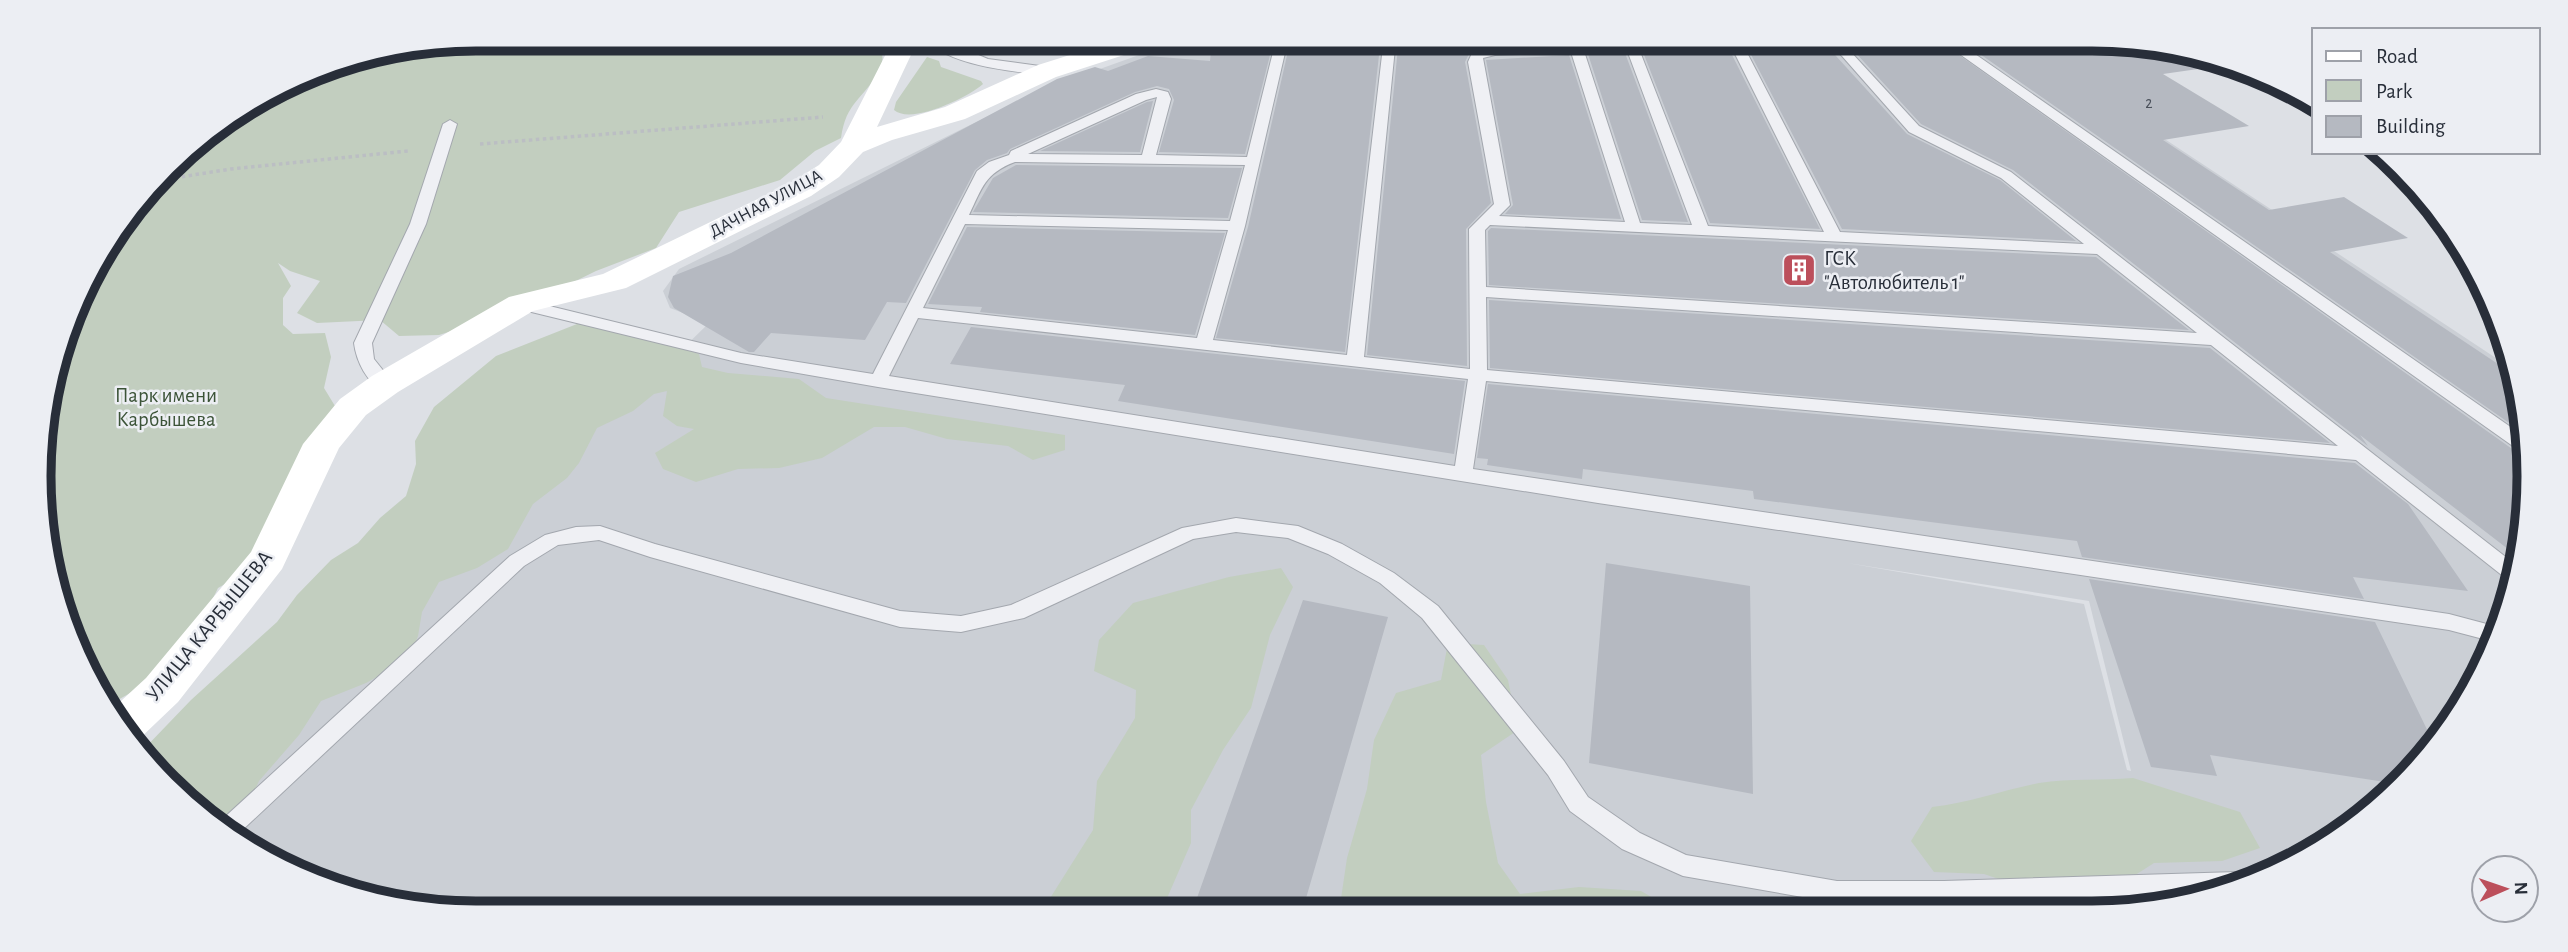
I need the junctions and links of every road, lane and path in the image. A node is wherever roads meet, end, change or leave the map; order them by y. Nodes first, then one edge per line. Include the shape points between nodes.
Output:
1 (901, 51) edge
2 (950, 51) edge
3 (1111, 51) edge
4 (1279, 51) edge
5 (1389, 51) edge
6 (1494, 51) edge
7 (1577, 51) edge
8 (1634, 51) edge
9 (1740, 51) edge
10 (1845, 51) edge
11 (1962, 51) edge
12 (1047, 71) junction
13 (870, 114) junction
14 (450, 124) dead end
15 (853, 146) junction
16 (443, 147) junction
17 (1148, 159) junction
18 (1254, 161) junction
19 (994, 164) junction
20 (172, 178) edge
21 (959, 219) junction
22 (1486, 220) junction
23 (1237, 226) junction
24 (1634, 227) junction
25 (1702, 231) junction
26 (1834, 237) junction
27 (2103, 250) junction
28 (1477, 292) junction
29 (521, 304) junction
30 (912, 312) junction
31 (2217, 340) junction
32 (1204, 343) junction
33 (1355, 361) junction
34 (1478, 375) junction
35 (878, 381) junction
36 (385, 384) junction
37 (2515, 439) edge
38 (2359, 454) junction
39 (1463, 474) junction
40 (2507, 569) edge
41 (2488, 632) edge
42 (129, 721) edge
43 (233, 825) edge
44 (2213, 884) edge

1 - 13 street
2 - 12 lane via 994,67
3 - 12 street, ДАЧНАЯ УЛИЦА
4 - 18 lane
5 - 33 lane
6 - 22 lane via 1477,55 1475,62 1502,198 1502,205
7 - 24 lane
8 - 25 lane
9 - 26 lane
10 - 27 lane via 1914,129 2006,175
11 - 37 lane
12 - 15 street, ДАЧНАЯ УЛИЦА via 955,113
13 - 15 street
13 - 16 path
14 - 16 lane
15 - 29 street, ДАЧНАЯ УЛИЦА via 829,171 800,190 614,281
16 - 20 path
16 - 36 lane via 418,224 363,343 365,360
17 - 18 lane
17 - 19 lane via 1037,157
17 - 19 lane via 1164,99 1156,93
18 - 23 lane
19 - 21 lane via 982,174
21 - 23 lane
21 - 30 lane
22 - 24 lane
22 - 28 lane via 1477,229
23 - 32 lane
24 - 25 lane
25 - 26 lane
26 - 27 lane
27 - 31 lane
28 - 31 lane
28 - 34 lane
29 - 35 lane via 741,358
29 - 36 street, ДАЧНАЯ УЛИЦА
30 - 32 lane
30 - 35 lane
31 - 38 lane
32 - 33 lane
33 - 34 lane
34 - 38 lane
34 - 39 lane
35 - 39 lane
36 - 42 street, УЛИЦА КАРБЫШЕВА via 353,407 322,444 268,559 162,690
38 - 40 lane
39 - 41 lane via 2449,622
43 - 44 lane via 517,561 552,540 600,533 900,619 961,624 1016,612 1189,533 1236,525 1291,531 1387,578 1430,612 1556,768 1579,804 1631,841 1683,865 1837,892

